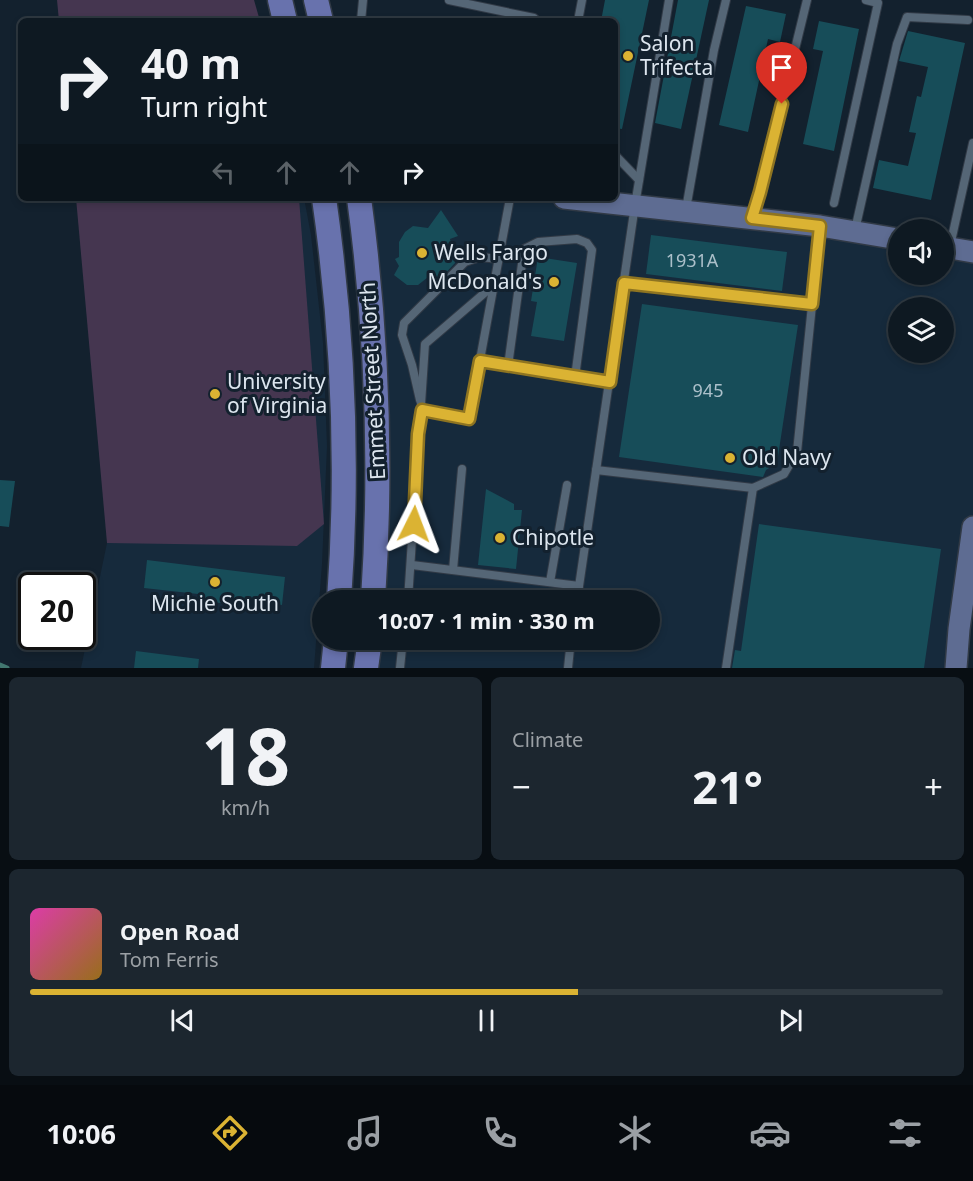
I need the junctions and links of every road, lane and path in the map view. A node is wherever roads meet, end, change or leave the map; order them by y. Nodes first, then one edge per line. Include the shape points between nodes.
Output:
1 (280, 0) edge
2 (315, 0) edge
3 (363, 0) edge
4 (448, 0) edge
5 (582, 0) edge
6 (669, 0) edge
7 (726, 0) edge
8 (807, 0) edge
9 (866, 0) edge
10 (461, 1) edge
11 (284, 18) edge
12 (320, 18) edge
13 (361, 18) edge
14 (534, 18) edge
15 (579, 18) edge
16 (968, 20) dead end
17 (973, 143) edge
18 (618, 158) edge
19 (639, 180) junction
20 (324, 201) edge
21 (359, 201) edge
22 (509, 201) edge
23 (594, 201) edge
24 (834, 203) dead end
25 (635, 205) junction
26 (686, 211) junction
27 (752, 218) junction
28 (954, 219) edge
29 (820, 226) junction
30 (854, 232) junction
31 (888, 237) edge
32 (954, 248) edge
33 (973, 252) edge
34 (499, 259) junction
35 (624, 283) junction
36 (495, 284) junction
37 (812, 304) junction
38 (480, 361) junction
39 (508, 366) junction
40 (575, 376) junction
41 (610, 382) junction
42 (422, 410) junction
43 (462, 470) dead end
44 (596, 470) junction
45 (567, 484) dead end
46 (753, 488) junction
47 (973, 527) edge
48 (412, 565) junction
49 (453, 570) junction
50 (550, 582) junction
51 (579, 586) junction
52 (340, 590) edge
53 (373, 590) edge
54 (409, 590) edge
55 (578, 590) edge
56 (335, 650) edge
57 (368, 650) edge
58 (402, 650) edge
59 (570, 650) edge
60 (333, 668) edge
61 (366, 668) edge
62 (400, 668) edge
63 (568, 668) edge
64 (726, 668) edge
65 (956, 668) edge

1 - 11 main road
2 - 12 main road
3 - 13 lane
4 - 10 lane
5 - 15 lane
6 - 19 lane
7 - 26 lane
8 - 27 lane
9 - 24 lane via 878,3
10 - 14 lane
16 - 30 lane via 908,17 897,44
17 - 28 lane
18 - 19 lane
19 - 25 lane
20 - 52 main road, Emmet Street North via 341,364 344,508
21 - 53 main road, Emmet Street North via 375,366 378,461
22 - 34 lane
23 - 25 street
25 - 26 street
25 - 35 lane
26 - 27 street
27 - 29 street
29 - 30 street
29 - 37 lane
30 - 31 street
32 - 33 street
34 - 36 lane
34 - 42 lane via 480,257 465,262 404,323 402,336
35 - 37 lane
35 - 41 lane
36 - 38 lane
36 - 42 lane via 425,345
37 - 46 lane via 797,452 784,474
38 - 39 lane
38 - 42 lane via 469,419
39 - 40 lane
39 - 40 lane via 524,249 538,242 577,239 592,250
40 - 41 lane
41 - 44 lane
42 - 48 lane
43 - 49 lane
44 - 46 lane
44 - 51 lane
45 - 50 lane
46 - 64 lane
47 - 65 street
48 - 49 lane
48 - 54 lane
49 - 50 lane
50 - 51 lane
51 - 55 lane
56 - 60 main road
57 - 61 main road
58 - 62 lane
59 - 63 lane

